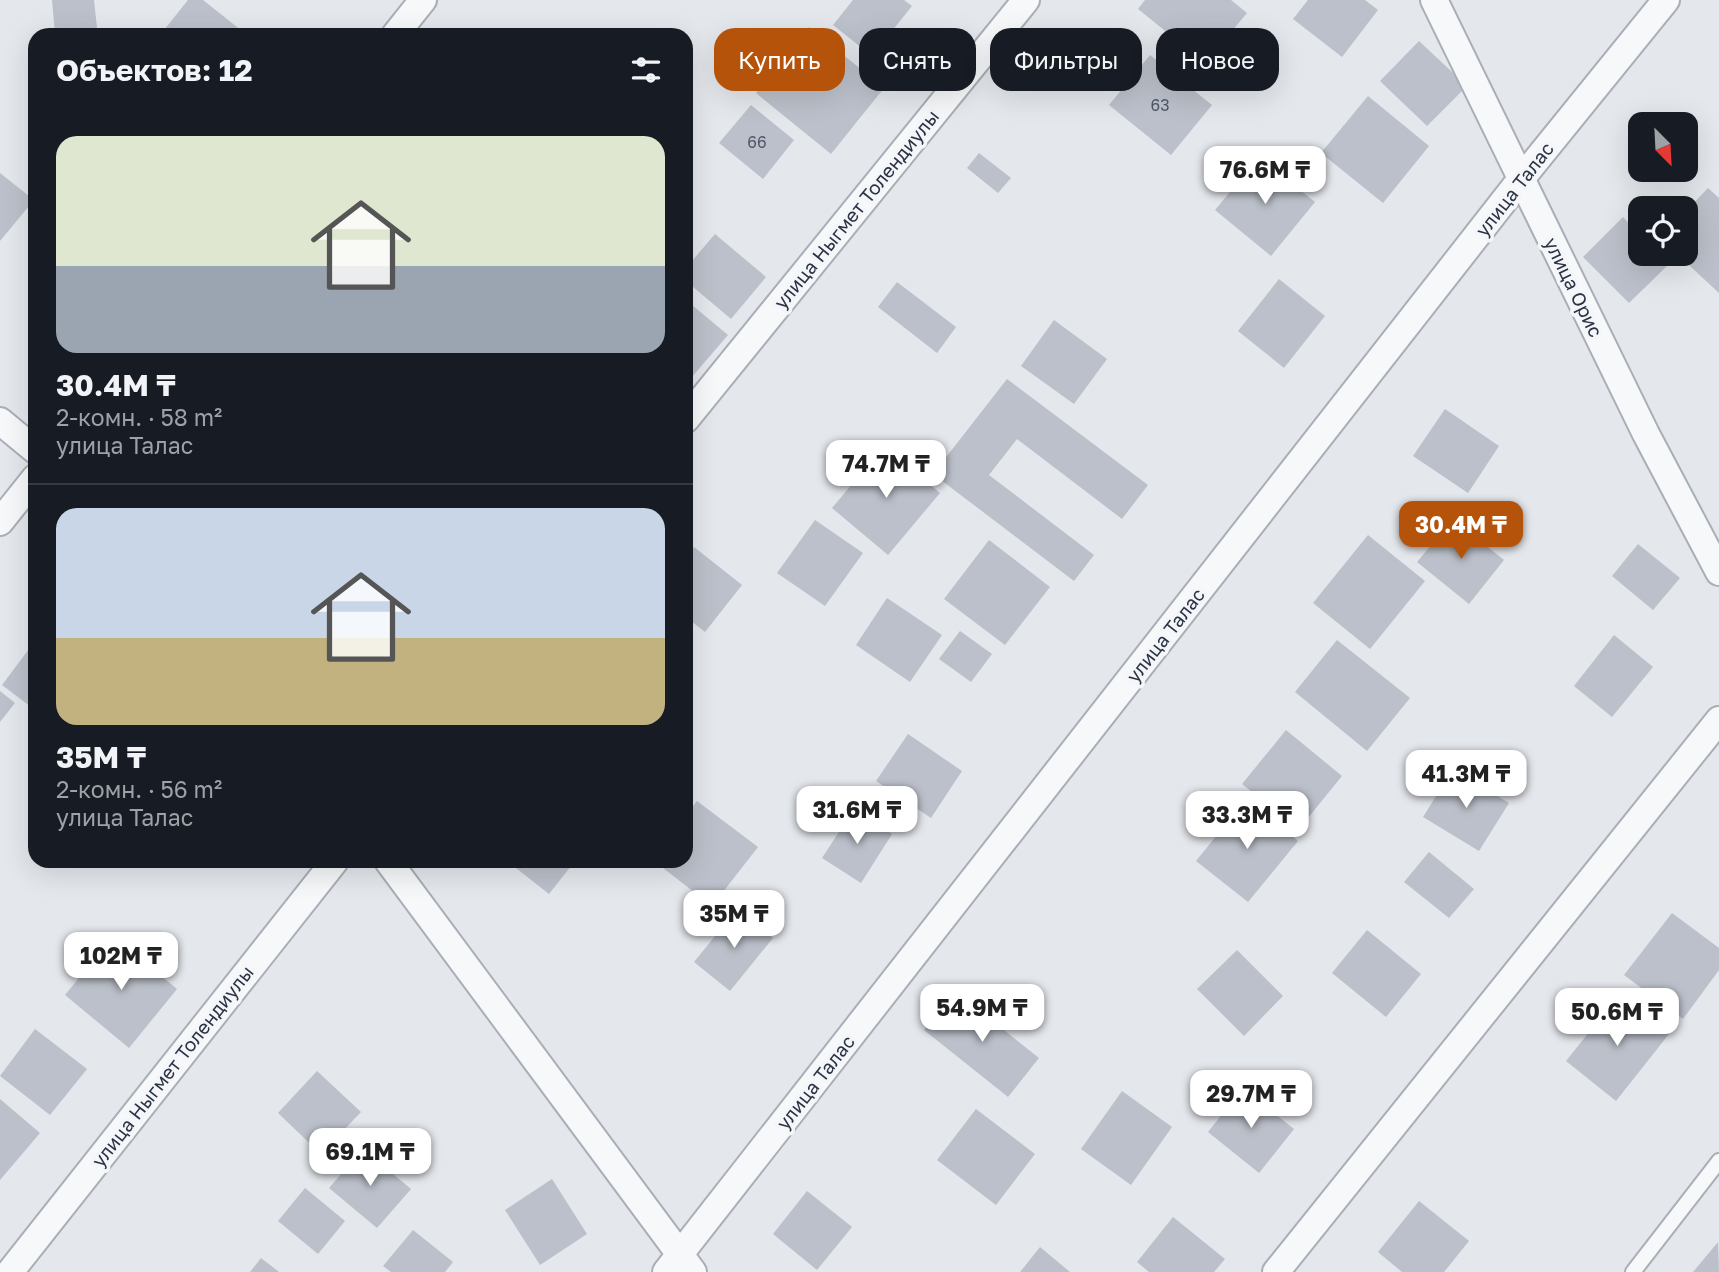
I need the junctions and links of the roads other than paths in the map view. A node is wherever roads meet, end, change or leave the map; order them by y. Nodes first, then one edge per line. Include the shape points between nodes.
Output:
1 (423, 0) edge
2 (1026, 0) edge
3 (1434, 0) edge
4 (1666, 0) edge
5 (400, 28) edge
6 (1521, 179) junction
7 (693, 410) edge
8 (0, 421) edge
9 (28, 444) edge
10 (28, 487) edge
11 (0, 522) edge
12 (1719, 572) edge
13 (1719, 720) edge
14 (329, 868) edge
15 (393, 868) edge
16 (1719, 1161) edge
17 (680, 1266) edge
18 (10, 1272) edge
19 (1276, 1272) edge
20 (1633, 1272) edge

1 - 5 street
2 - 7 street, улица Ныгмет Толендиулы
3 - 6 street, улица Орис
4 - 6 street, улица Талас
6 - 12 street, улица Орис
6 - 17 street, улица Талас
8 - 9 street
10 - 11 street
13 - 19 street
14 - 18 street, улица Ныгмет Толендиулы
15 - 17 street
16 - 20 lane

